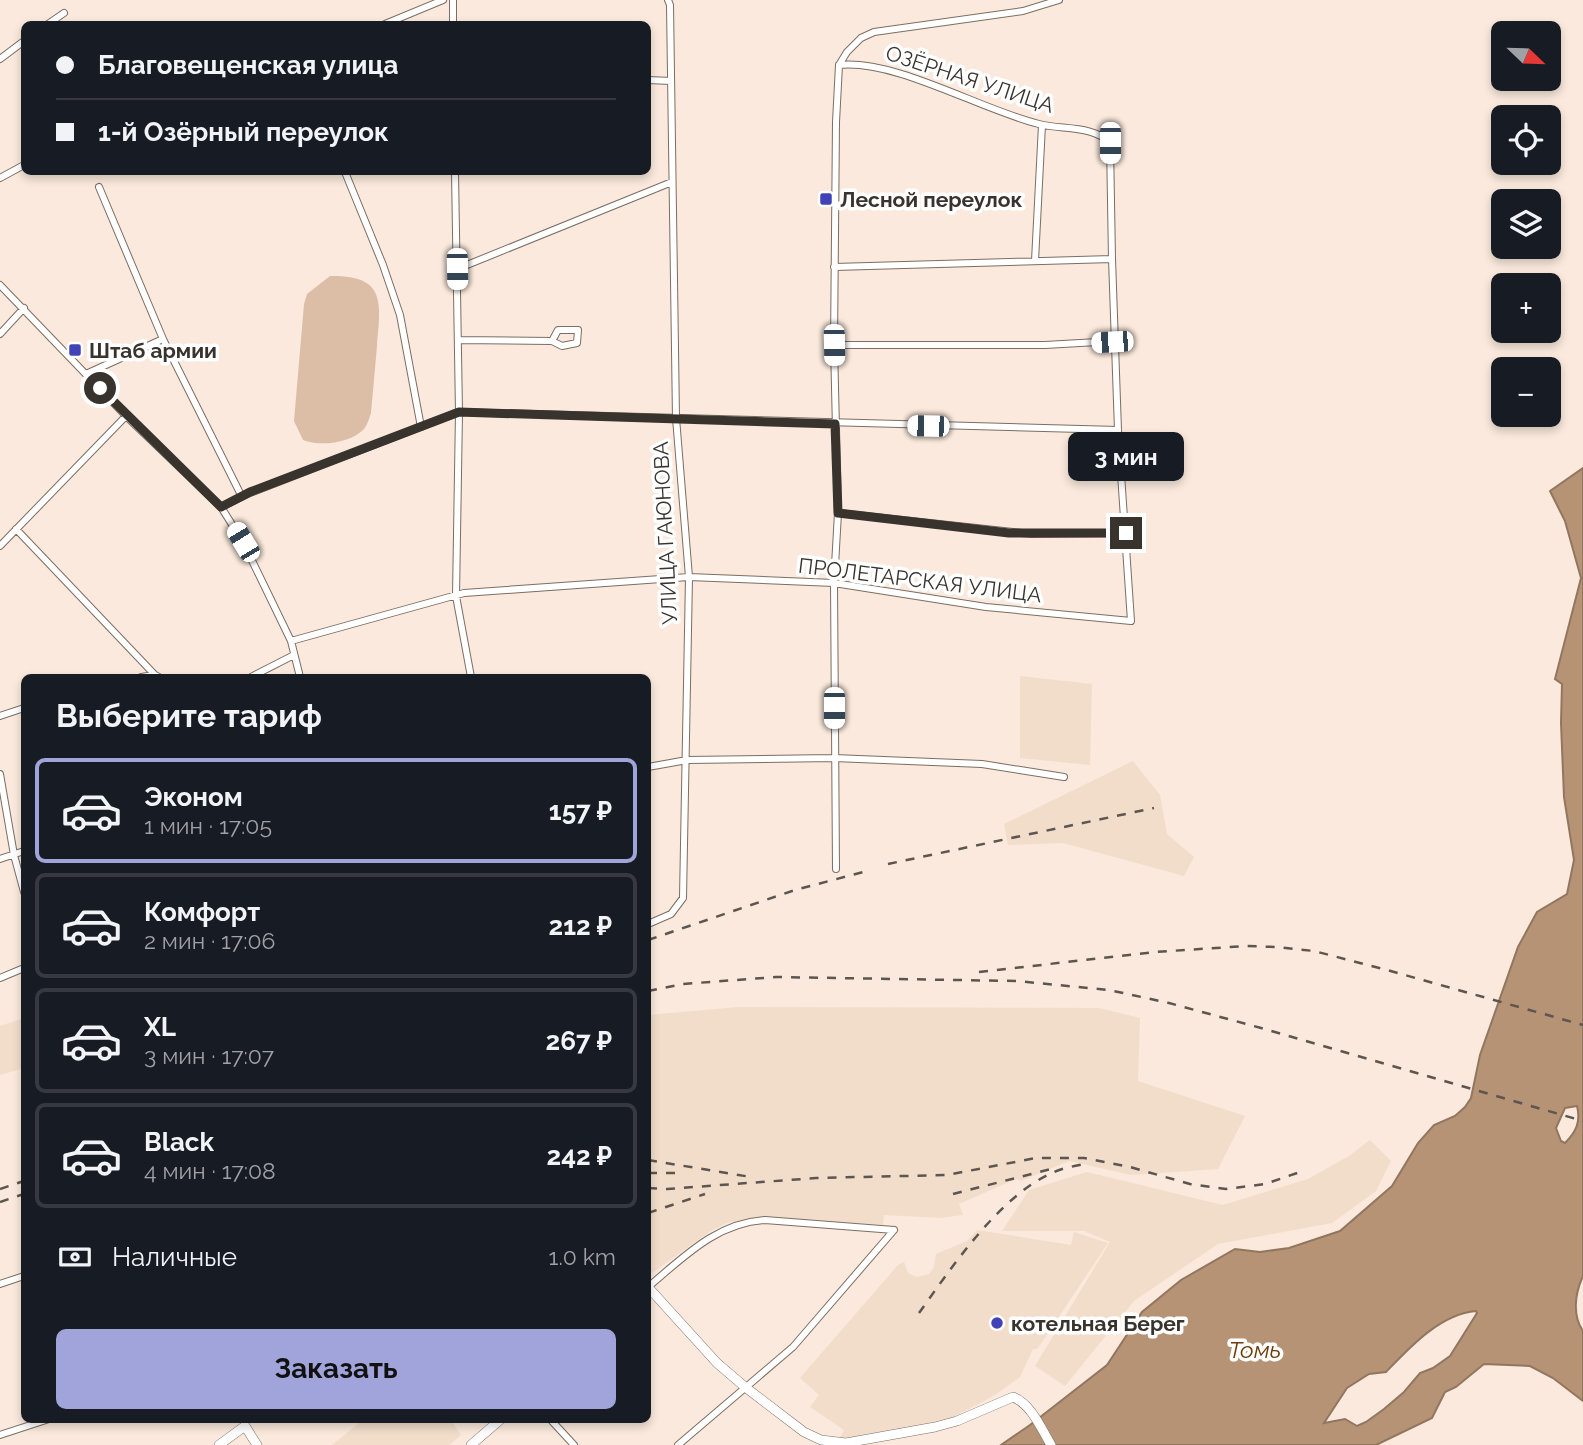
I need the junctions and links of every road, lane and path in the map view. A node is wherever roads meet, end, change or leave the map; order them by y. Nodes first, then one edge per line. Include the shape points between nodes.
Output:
1 (443, 0) edge
2 (453, 0) edge
3 (668, 0) edge
4 (1059, 0) edge
5 (64, 13) dead end
6 (52, 21) edge
7 (392, 21) edge
8 (453, 21) edge
9 (21, 43) edge
10 (0, 59) edge
11 (839, 65) junction
12 (651, 80) edge
13 (671, 81) junction
14 (1042, 125) junction
15 (21, 167) edge
16 (346, 175) edge
17 (455, 175) edge
18 (0, 178) edge
19 (673, 182) junction
20 (99, 187) dead end
21 (1111, 259) junction
22 (1035, 261) junction
23 (834, 267) junction
24 (457, 269) junction
25 (0, 285) edge
26 (24, 308) junction
27 (0, 334) edge
28 (163, 339) junction
29 (458, 340) junction
30 (551, 341) dead end
31 (1115, 341) junction
32 (834, 345) junction
33 (86, 374) junction
34 (459, 412) junction
35 (126, 416) junction
36 (676, 418) junction
37 (835, 424) junction
38 (421, 427) junction
39 (1118, 430) junction
40 (242, 497) junction
41 (221, 507) junction
42 (838, 513) junction
43 (16, 530) junction
44 (1126, 533) junction
45 (0, 546) edge
46 (689, 577) junction
47 (834, 583) junction
48 (456, 596) junction
49 (1131, 621) joint
50 (291, 642) junction
51 (294, 655) junction
52 (155, 674) edge
53 (257, 674) edge
54 (299, 674) edge
55 (470, 674) edge
56 (21, 710) edge
57 (0, 716) edge
58 (834, 758) junction
59 (687, 760) junction
60 (651, 766) edge
61 (0, 774) edge
62 (1064, 778) dead end
63 (21, 852) edge
64 (13, 855) junction
65 (0, 859) edge
66 (836, 869) dead end
67 (21, 882) edge
68 (651, 923) edge
69 (21, 969) edge
70 (0, 978) edge
71 (21, 1277) edge
72 (0, 1284) edge
73 (651, 1285) edge
74 (651, 1290) edge
75 (745, 1387) junction
76 (36, 1423) edge
77 (245, 1423) edge
78 (248, 1423) edge
79 (496, 1423) edge
80 (554, 1423) edge
81 (0, 1435) edge
82 (836, 1444) edge
83 (219, 1445) edge
84 (257, 1445) edge
85 (471, 1445) edge
86 (574, 1445) edge
87 (678, 1445) edge
88 (1051, 1445) edge

1 - 7 street
2 - 8 street
3 - 13 street, УЛИЦА ГАЮНОВА
4 - 11 street via 1023,10 874,32 861,38
5 - 6 street
9 - 10 street
11 - 14 street, ОЗЁРНАЯ УЛИЦА via 854,63 911,78
11 - 23 street
12 - 13 street
13 - 19 street, УЛИЦА ГАЮНОВА
14 - 21 street, ОЗЁРНАЯ УЛИЦА via 1102,135 1110,143
14 - 22 street
15 - 18 street
16 - 38 street via 400,315
17 - 24 street
19 - 24 street
19 - 36 street, УЛИЦА ГАЮНОВА
20 - 28 street
21 - 22 street
21 - 31 street, ОЗЁРНАЯ УЛИЦА
22 - 23 street
23 - 32 street
24 - 29 street
25 - 26 street
26 - 27 street
26 - 33 street
28 - 33 street
28 - 40 street
29 - 30 street
29 - 34 street
31 - 32 street
31 - 39 street, ОЗЁРНАЯ УЛИЦА
32 - 37 street
33 - 35 street
34 - 36 street
34 - 38 street
34 - 48 street
35 - 41 street
35 - 43 street
36 - 37 street
36 - 46 street, УЛИЦА ГАЮНОВА
37 - 39 street
37 - 42 street
38 - 40 street
39 - 44 street, ОЗЁРНАЯ УЛИЦА
40 - 41 street
41 - 50 street
42 - 44 street via 1009,533
42 - 47 street
43 - 45 street
43 - 52 street
44 - 49 street, ОЗЁРНАЯ УЛИЦА
46 - 47 street, ПРОЛЕТАРСКАЯ УЛИЦА
46 - 48 street, ПРОЛЕТАРСКАЯ УЛИЦА
46 - 59 street, УЛИЦА ГАЮНОВА
47 - 49 street, ПРОЛЕТАРСКАЯ УЛИЦА via 986,607
47 - 58 street
48 - 50 street, ПРОЛЕТАРСКАЯ УЛИЦА
48 - 55 street
50 - 51 street
51 - 53 street
51 - 54 street
56 - 57 street
58 - 59 street
58 - 62 street via 982,764
58 - 66 street
59 - 60 street
59 - 68 street, УЛИЦА ГАЮНОВА via 683,898 671,914
61 - 64 street
63 - 64 street
64 - 65 street
64 - 67 street
69 - 70 street
71 - 72 street
73 - 75 street via 707,1238 748,1221 894,1230 793,1347
74 - 75 main road
75 - 82 main road via 804,1432
75 - 87 street
76 - 81 street
77 - 83 main road
78 - 84 main road
79 - 85 main road
80 - 86 street
82 - 88 main road via 957,1422 1013,1396 1027,1405

